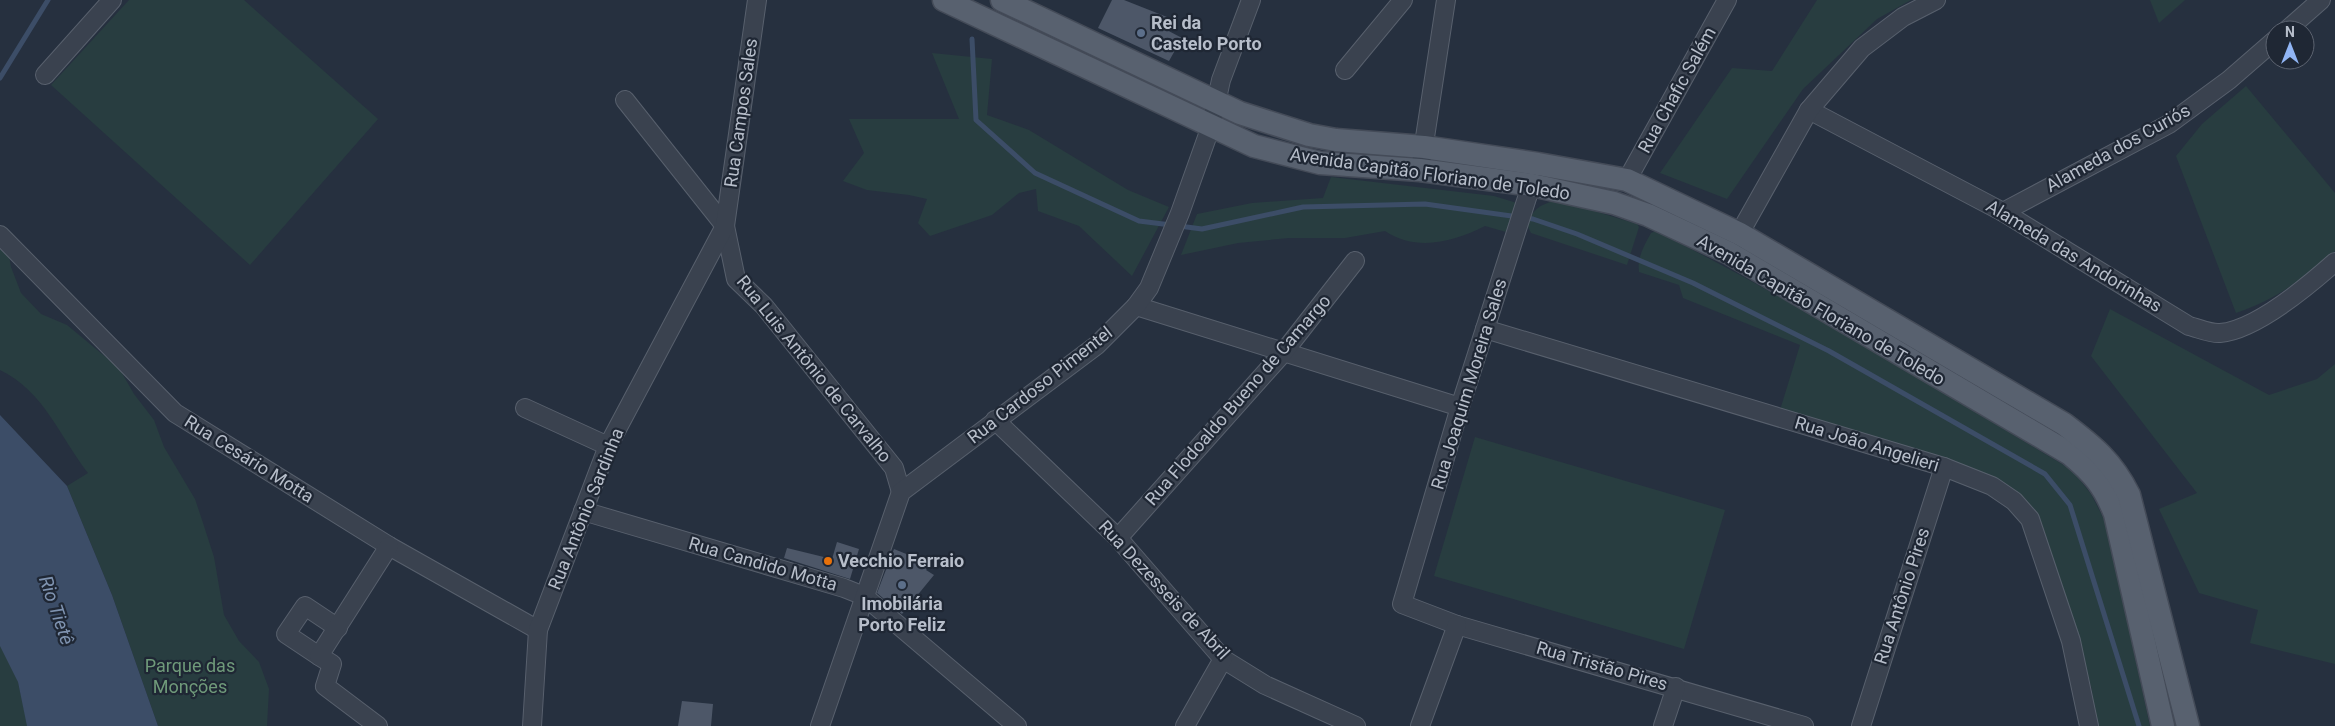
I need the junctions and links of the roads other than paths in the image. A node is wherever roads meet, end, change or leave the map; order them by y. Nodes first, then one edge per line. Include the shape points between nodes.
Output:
1 (112, 0) edge
2 (757, 0) edge
3 (1002, 0) edge
4 (1251, 0) edge
5 (1403, 0) edge
6 (1446, 0) edge
7 (1726, 0) edge
8 (1936, 0) edge
9 (2321, 0) edge
10 (949, 2) edge
11 (2298, 20) edge
12 (1072, 33) junction
13 (2265, 49) edge
14 (1059, 54) junction
15 (1345, 70) dead end
16 (44, 76) dead end
17 (625, 100) dead end
18 (1215, 101) junction
19 (1809, 110) junction
20 (1210, 126) junction
21 (1424, 147) junction
22 (1420, 170) junction
23 (1627, 180) junction
24 (1532, 184) junction
25 (2003, 212) junction
26 (725, 226) junction
27 (1740, 234) junction
28 (0, 235) edge
29 (1729, 254) junction
30 (1355, 261) dead end
31 (2335, 262) edge
32 (1136, 306) junction
33 (1485, 329) junction
34 (1283, 353) junction
35 (1460, 407) junction
36 (525, 408) dead end
37 (995, 420) junction
38 (608, 446) junction
39 (1944, 467) junction
40 (901, 492) junction
41 (583, 511) junction
42 (1118, 538) junction
43 (390, 546) junction
44 (864, 596) junction
45 (1402, 604) joint
46 (1458, 626) junction
47 (338, 628) junction
48 (538, 630) junction
49 (320, 656) junction
50 (1223, 659) junction
51 (1676, 687) junction
52 (378, 726) edge
53 (532, 726) edge
54 (820, 726) edge
55 (1017, 726) edge
56 (1186, 726) edge
57 (1356, 726) edge
58 (1420, 726) edge
59 (1663, 726) edge
60 (1804, 726) edge
61 (1861, 726) edge
62 (2089, 726) edge
63 (2163, 726) edge
64 (2188, 726) edge

1 - 16 street
2 - 26 street, Rua Campos Sales
3 - 12 main road, Avenida Capitão Floriano de Toledo
4 - 18 street, Rua Cardoso Pimentel
5 - 15 street
6 - 21 street
7 - 23 street, Rua Chafic Salém
8 - 19 street via 1903,18 1862,48
9 - 11 street
10 - 14 main road, Avenida Capitão Floriano de Toledo
12 - 14 main road
12 - 18 main road, Avenida Capitão Floriano de Toledo
13 - 25 street, Alameda dos Curiós via 2230,80 2169,124
14 - 20 main road, Avenida Capitão Floriano de Toledo
17 - 26 street, Rua Luis Antônio de Carvalho
18 - 20 street, Rua Cardoso Pimentel
18 - 21 main road, Avenida Capitão Floriano de Toledo via 1240,113 1308,135
19 - 25 street, Alameda das Andorinhas
19 - 27 street
20 - 22 main road, Avenida Capitão Floriano de Toledo via 1254,146 1300,159
20 - 32 street, Rua Cardoso Pimentel via 1166,249 1149,288
21 - 22 street
21 - 24 main road, Avenida Capitão Floriano de Toledo
22 - 24 main road, Avenida Capitão Floriano de Toledo
23 - 24 main road, Avenida Capitão Floriano de Toledo
23 - 27 main road, Avenida Capitão Floriano de Toledo
24 - 29 main road, Avenida Capitão Floriano de Toledo via 1614,203 1648,215
24 - 33 street, Rua Joaquim Moreira Sales
25 - 31 street, Alameda das Andorinhas via 2189,326 2219,334 2250,323 2305,289
26 - 38 street, Rua Antônio Sardinha
26 - 40 street, Rua Luis Antônio de Carvalho via 736,278 764,306 894,468
27 - 29 street
27 - 64 main road, Avenida Capitão Floriano de Toledo via 2064,424 2097,449 2118,472 2129,495
28 - 43 street, Rua Cesário Motta via 175,413
29 - 63 main road, Avenida Capitão Floriano de Toledo via 2070,454 2090,471 2106,491 2115,514
30 - 34 street, Rua Flodoaldo Bueno de Camargo
32 - 34 street
32 - 37 street, Rua Cardoso Pimentel via 1097,345
33 - 35 street, Rua Joaquim Moreira Sales
33 - 39 street, Rua João Angelieri
34 - 35 street
34 - 42 street, Rua Flodoaldo Bueno de Camargo
35 - 45 street, Rua Joaquim Moreira Sales
36 - 38 street
37 - 40 street, Rua Cardoso Pimentel
37 - 42 street, Rua Dezesseis de Abril
38 - 41 street, Rua Antônio Sardinha
39 - 61 street, Rua Antônio Pires
39 - 62 street, Rua João Angelieri via 1992,486 2014,500 2030,520 2071,641
40 - 44 street
41 - 44 street, Rua Candido Motta
41 - 48 street, Rua Antônio Sardinha
42 - 50 street, Rua Dezesseis de Abril
43 - 47 street
43 - 48 street, Rua Cesário Motta
44 - 54 street
44 - 55 street, Rua Candido Motta
45 - 46 street, Rua Tristão Pires
46 - 51 street, Rua Tristão Pires
46 - 58 street
47 - 49 street
47 - 49 street via 305,606 286,634
48 - 53 street, Rua Antônio Sardinha
49 - 52 street via 332,664 325,686
50 - 56 street
50 - 57 street, Rua Dezesseis de Abril via 1266,685
51 - 59 street
51 - 60 street, Rua Tristão Pires

